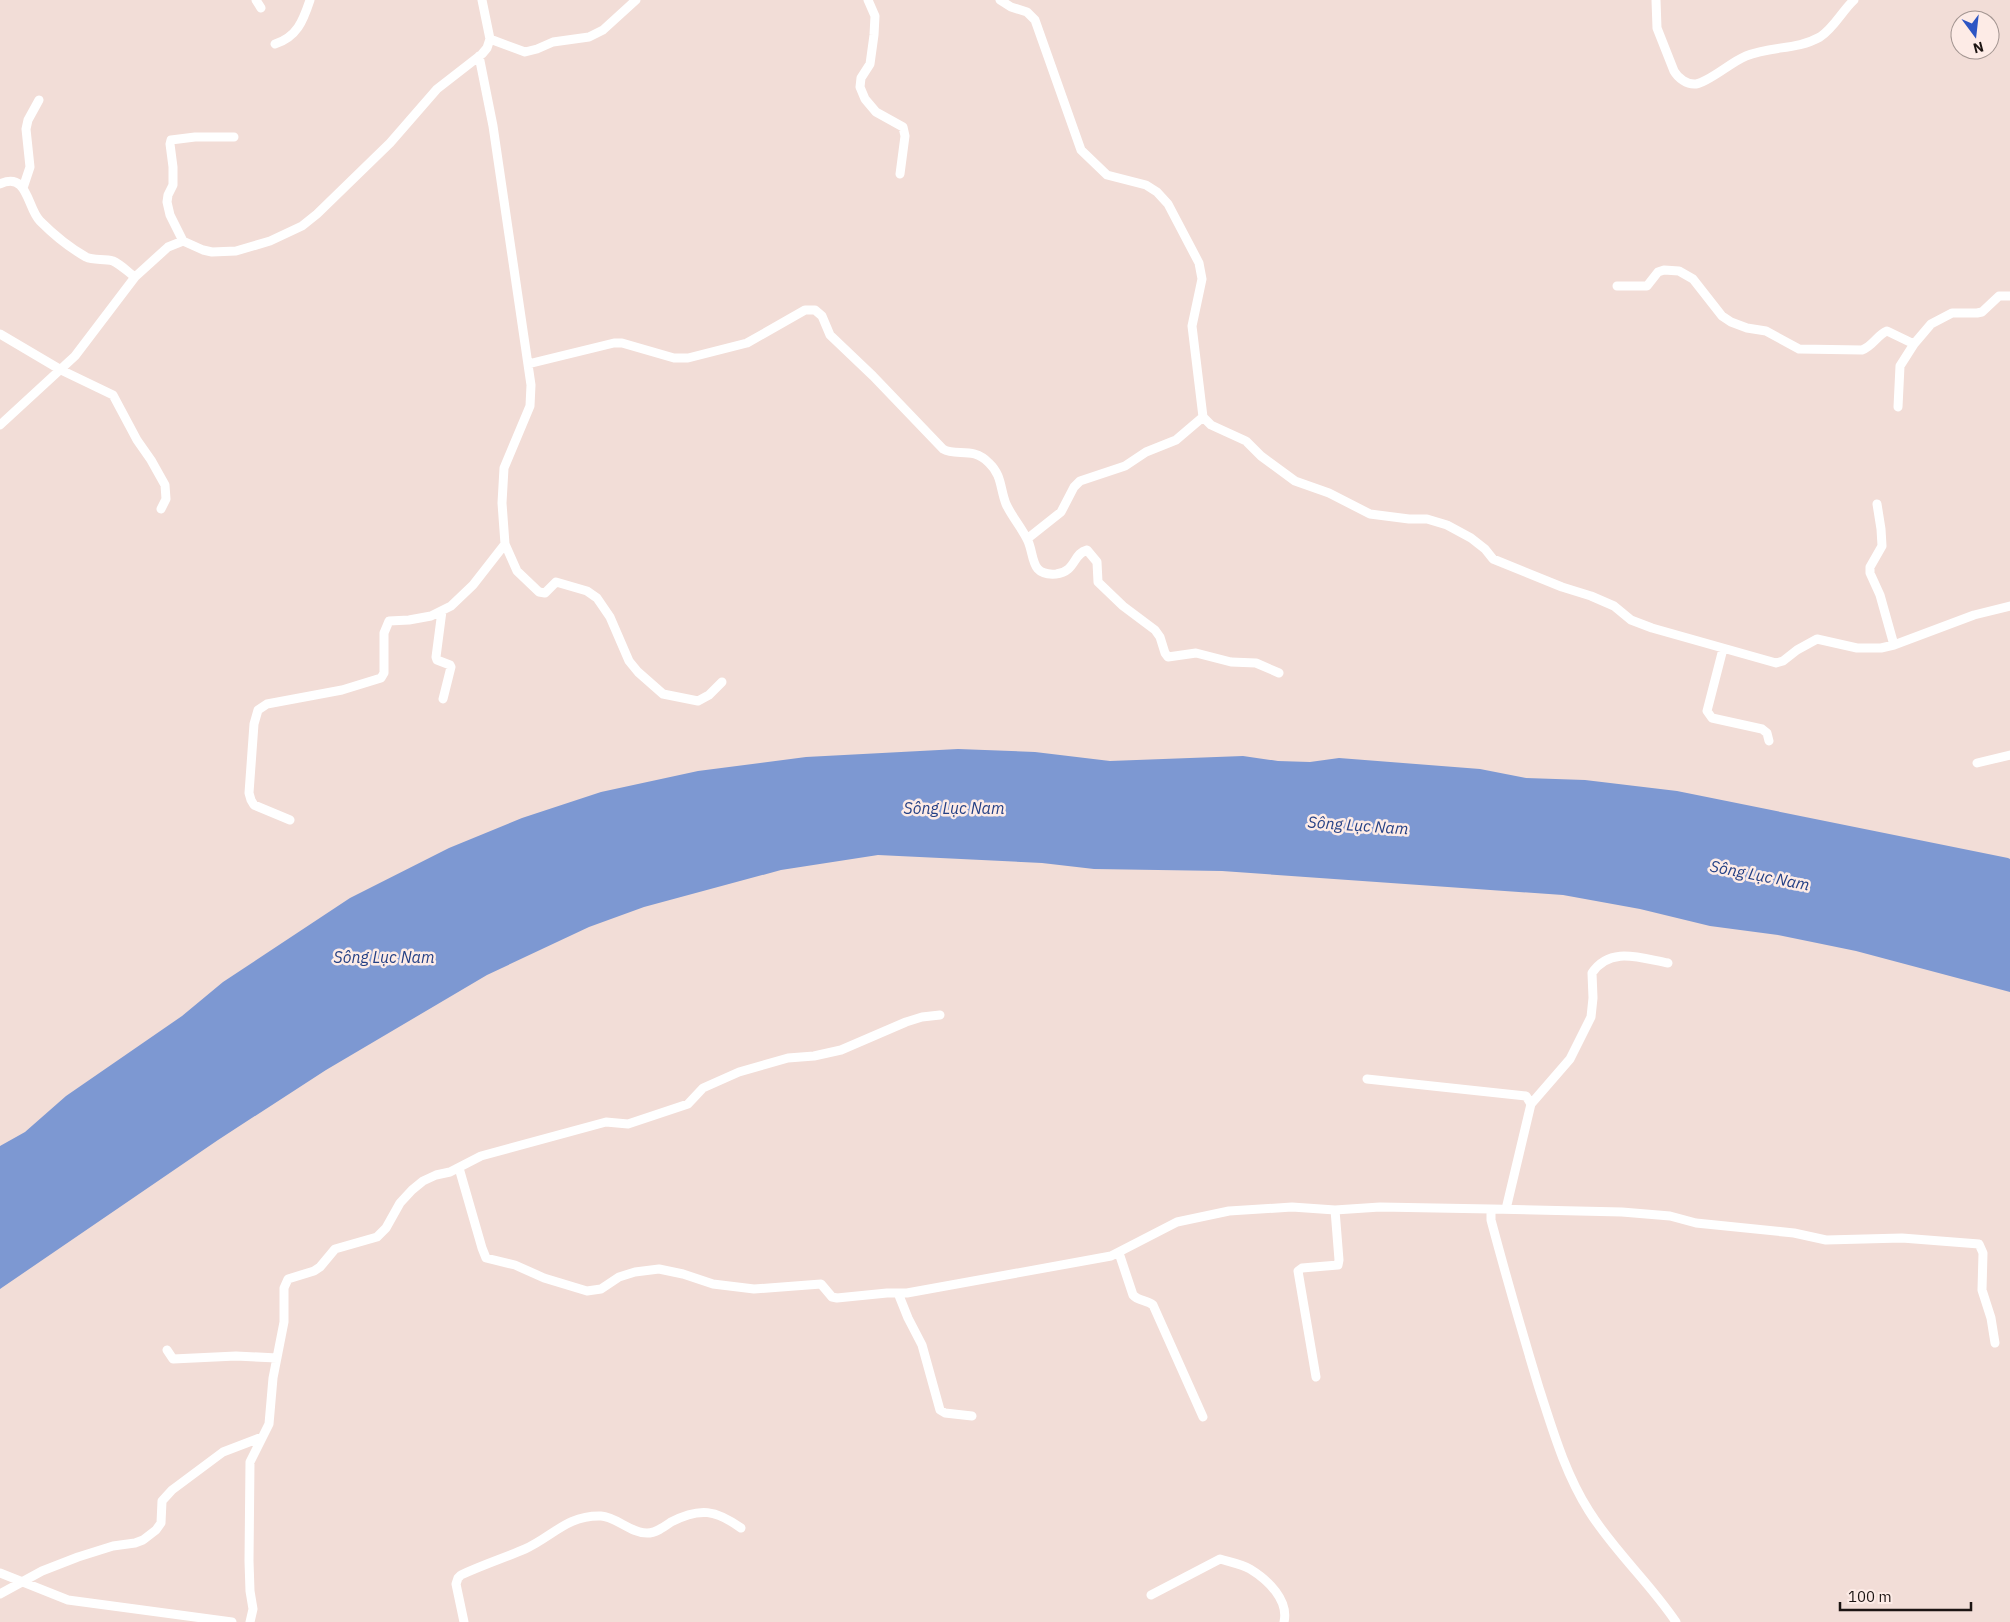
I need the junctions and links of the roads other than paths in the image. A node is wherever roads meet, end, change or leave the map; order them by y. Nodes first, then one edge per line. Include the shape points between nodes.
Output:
1 (310, 0) edge
2 (482, 0) edge
3 (636, 0) edge
4 (868, 0) edge
5 (1000, 0) edge
6 (1656, 0) edge
7 (1854, 0) edge
8 (490, 39) junction
9 (274, 44) dead end
10 (479, 56) junction
11 (39, 100) dead end
12 (234, 137) dead end
13 (900, 174) dead end
14 (0, 184) edge
15 (23, 188) junction
16 (183, 241) junction
17 (135, 277) junction
18 (1617, 286) dead end
19 (2010, 296) edge
20 (0, 334) edge
21 (1914, 344) junction
22 (528, 364) junction
23 (61, 370) junction
24 (1898, 407) dead end
25 (1203, 417) junction
26 (0, 425) edge
27 (1877, 504) dead end
28 (161, 509) dead end
29 (1026, 539) junction
30 (506, 544) junction
31 (2010, 606) edge
32 (442, 611) junction
33 (1894, 646) junction
34 (1723, 649) junction
35 (1279, 673) dead end
36 (722, 682) dead end
37 (443, 699) dead end
38 (1770, 741) dead end
39 (2010, 756) edge
40 (1977, 763) dead end
41 (290, 820) dead end
42 (1668, 963) dead end
43 (940, 1015) dead end
44 (1366, 1079) dead end
45 (1530, 1104) junction
46 (459, 1168) junction
47 (1491, 1209) junction
48 (1506, 1209) junction
49 (1336, 1210) junction
50 (1120, 1253) junction
51 (898, 1293) junction
52 (1995, 1343) dead end
53 (167, 1350) dead end
54 (277, 1358) junction
55 (1316, 1377) dead end
56 (972, 1416) dead end
57 (1203, 1417) dead end
58 (262, 1437) junction
59 (741, 1528) dead end
60 (0, 1573) edge
61 (21, 1582) junction
62 (0, 1594) edge
63 (1151, 1595) dead end
64 (232, 1622) edge
65 (250, 1622) edge
66 (464, 1622) edge
67 (1284, 1622) edge
68 (1676, 1622) edge

1 - 9 street via 298,30
2 - 8 street
3 - 8 street via 603,30 589,38 553,42 525,52
4 - 13 street via 875,16 874,35 870,64 861,78 860,87 876,112 903,127 905,136
5 - 25 street via 1027,12 1035,20 1081,150 1107,175 1146,185 1157,192 1168,204 1199,264 1202,279 1192,326
6 - 7 street via 1658,28 1674,71 1691,84 1701,83 1749,54 1793,47 1821,36
8 - 10 street
10 - 16 street via 437,89 390,143 302,226 270,241 236,251 212,252
10 - 22 street via 493,126
11 - 15 street via 26,128 30,167
12 - 16 street via 196,137 172,140 170,144 173,185 167,202
14 - 15 street via 11,181
15 - 17 street via 37,217 71,247 87,257 112,261
16 - 17 street via 168,247
17 - 23 street via 76,356
18 - 21 street via 1647,286 1658,272 1679,271 1694,279 1722,316 1741,326 1773,335 1799,349 1862,350 1887,331
19 - 21 street via 1999,296 1986,310 1977,313 1947,314 1931,324
20 - 23 street
21 - 24 street via 1900,366
22 - 29 street via 614,343 674,358 688,358 748,343 805,310 815,310 822,316 830,335 943,450 968,452 988,462 998,474 1007,506
22 - 30 street via 530,406 506,460 503,477
23 - 26 street
23 - 28 street via 113,395 165,485 166,498
25 - 29 street via 1176,440 1146,452 1125,466 1074,486 1061,512
25 - 34 street via 1246,441 1295,482 1329,492 1370,514 1427,519 1446,525 1472,538 1493,559 1512,568 1614,606 1631,620
27 - 33 street via 1882,546 1870,572
29 - 35 street via 1035,567 1046,573 1064,573 1082,552 1090,552 1097,562 1098,582 1154,630 1168,657 1196,653 1232,662 1256,663
30 - 32 street via 473,585
30 - 36 street via 516,571 539,592 545,593 556,582 592,594 610,617 630,661 663,694 698,701
31 - 33 street
32 - 37 street via 436,657 451,667
32 - 41 street via 409,620 389,621 384,633 384,673 381,678 342,690 267,704 258,710 250,768 251,800 254,805
33 - 34 street via 1857,648 1818,639 1776,663
34 - 38 street via 1708,714 1712,718 1762,729
39 - 40 street
42 - 45 street via 1621,956 1604,960 1597,966 1591,978 1591,1017 1582,1037 1570,1059
43 - 46 street via 906,1022 841,1050 788,1058 739,1072 702,1088 688,1104 628,1124 606,1122 566,1132 481,1156
44 - 45 street via 1526,1096
45 - 48 street
46 - 51 street via 486,1258 515,1265 570,1287 596,1291 619,1277 659,1269 713,1284 754,1289 821,1284 832,1297 837,1298
46 - 54 street via 436,1175 412,1190 377,1237 335,1249 314,1271 288,1279 284,1288 284,1322
47 - 48 street
47 - 49 street via 1380,1207
47 - 68 street via 1509,1288 1568,1473 1606,1536 1657,1594
48 - 52 street via 1670,1216 1696,1223 1826,1240 1902,1238 1979,1244 1983,1253 1982,1290
49 - 50 street via 1260,1208 1203,1216 1177,1222
49 - 55 street via 1338,1265 1298,1271
50 - 51 street via 954,1286
50 - 57 street via 1132,1296 1153,1305
51 - 56 street via 924,1352 940,1410
53 - 54 street via 173,1359
54 - 58 street via 269,1424
58 - 61 street via 223,1452 172,1490 162,1501 161,1523 143,1540 78,1557
58 - 65 street via 250,1462 249,1561 253,1609
59 - 66 street via 715,1513 685,1515 647,1533 603,1516 567,1522 525,1549 461,1574 456,1584
60 - 61 street
61 - 62 street
61 - 64 street via 68,1600
63 - 67 street via 1220,1559 1249,1568 1268,1583 1282,1600

